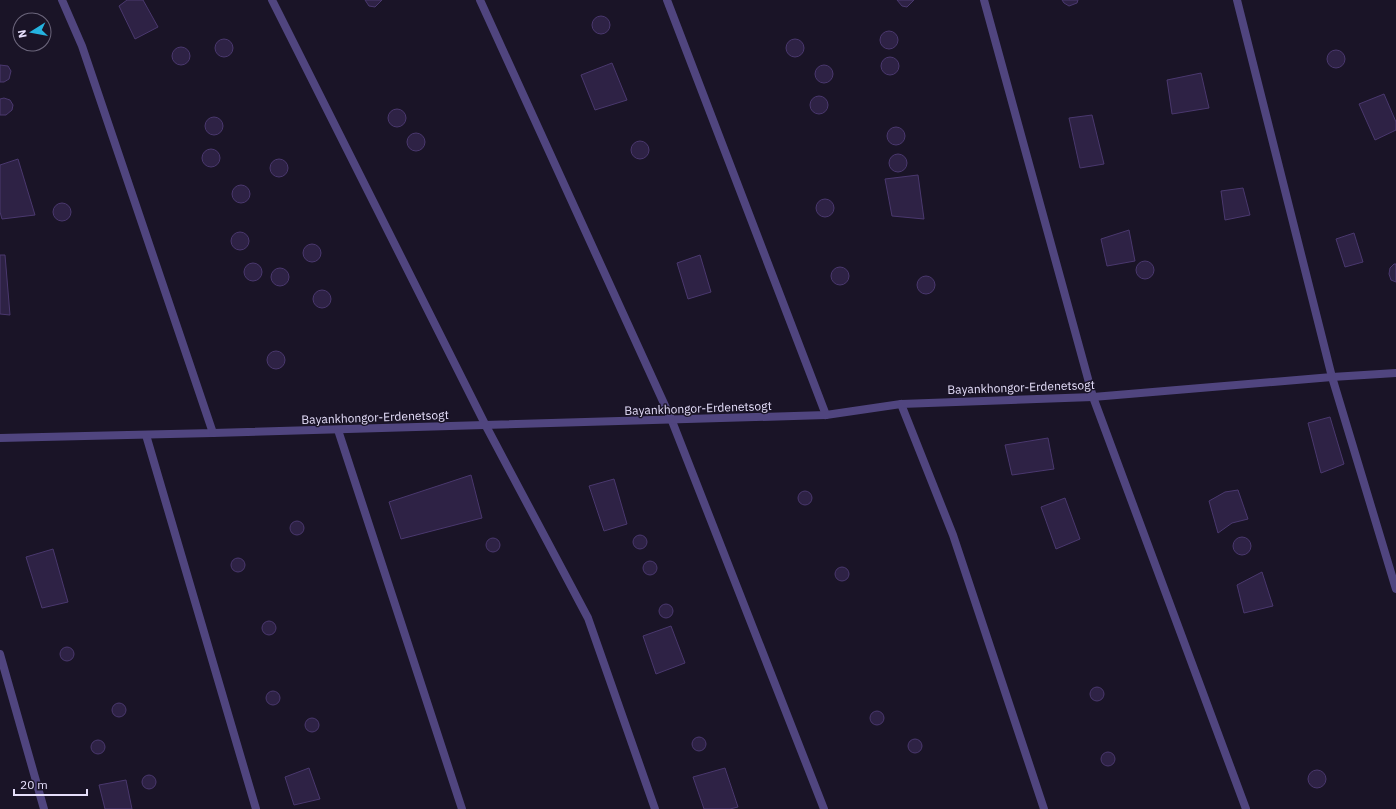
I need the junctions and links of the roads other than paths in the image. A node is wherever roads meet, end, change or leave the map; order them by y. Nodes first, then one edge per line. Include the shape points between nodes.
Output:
1 (62, 0) edge
2 (272, 0) edge
3 (480, 0) edge
4 (668, 0) edge
5 (984, 0) edge
6 (1237, 0) edge
7 (1396, 373) edge
8 (1332, 377) junction
9 (1093, 397) junction
10 (901, 404) junction
11 (826, 415) junction
12 (672, 421) junction
13 (486, 426) junction
14 (338, 430) junction
15 (213, 433) junction
16 (146, 435) junction
17 (0, 438) edge
18 (1396, 589) edge
19 (0, 654) edge
20 (44, 809) edge
21 (256, 809) edge
22 (462, 809) edge
23 (655, 809) edge
24 (824, 809) edge
25 (1044, 809) edge
26 (1246, 809) edge

1 - 15 street via 82,46
2 - 13 street
3 - 12 street
4 - 11 street
5 - 9 street
6 - 8 street
7 - 8 street, Bayankhongor-Erdenetsogt
8 - 9 street, Bayankhongor-Erdenetsogt
8 - 18 street
9 - 10 street, Bayankhongor-Erdenetsogt
9 - 26 street
10 - 11 street, Bayankhongor-Erdenetsogt
10 - 25 street via 953,535
11 - 12 street, Bayankhongor-Erdenetsogt
12 - 13 street, Bayankhongor-Erdenetsogt
12 - 24 street
13 - 14 street, Bayankhongor-Erdenetsogt
13 - 23 street via 588,618
14 - 15 street, Bayankhongor-Erdenetsogt
14 - 22 street
15 - 16 street, Bayankhongor-Erdenetsogt
16 - 17 street, Bayankhongor-Erdenetsogt
16 - 21 street
19 - 20 street

